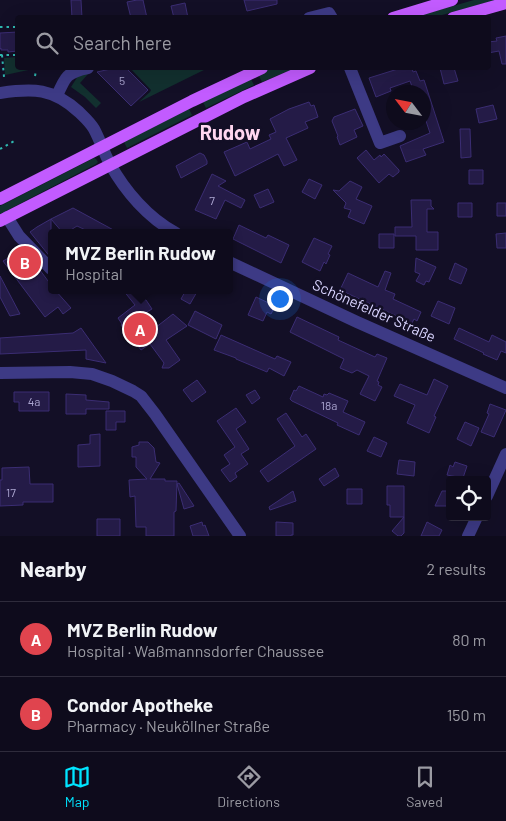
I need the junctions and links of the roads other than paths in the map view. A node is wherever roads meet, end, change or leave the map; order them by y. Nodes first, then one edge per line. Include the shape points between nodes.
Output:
1 (452, 0) edge
2 (506, 3) edge
3 (403, 15) edge
4 (464, 15) edge
5 (78, 70) edge
6 (258, 70) edge
7 (305, 70) edge
8 (351, 70) edge
9 (0, 93) edge
10 (57, 96) junction
11 (192, 101) junction
12 (201, 118) junction
13 (400, 136) dead end
14 (102, 147) junction
15 (111, 164) junction
16 (0, 199) edge
17 (4, 219) edge
18 (170, 229) edge
19 (233, 264) edge
20 (48, 265) edge
21 (0, 373) edge
22 (506, 388) edge
23 (506, 454) edge
24 (491, 487) edge
25 (476, 521) edge
26 (240, 536) edge
27 (468, 536) edge

1 - 3 main road
2 - 4 main road
5 - 10 street via 64,80
6 - 11 main road
7 - 12 main road
8 - 13 street via 380,144
9 - 10 street via 31,90
10 - 14 street via 88,120
11 - 12 main road
11 - 14 main road
12 - 15 main road
14 - 15 street
14 - 16 main road
15 - 17 main road
15 - 18 street via 141,206
17 - 20 street
19 - 22 street, Schönefelder Straße
21 - 26 street via 92,374 141,396
23 - 24 street
25 - 27 street

